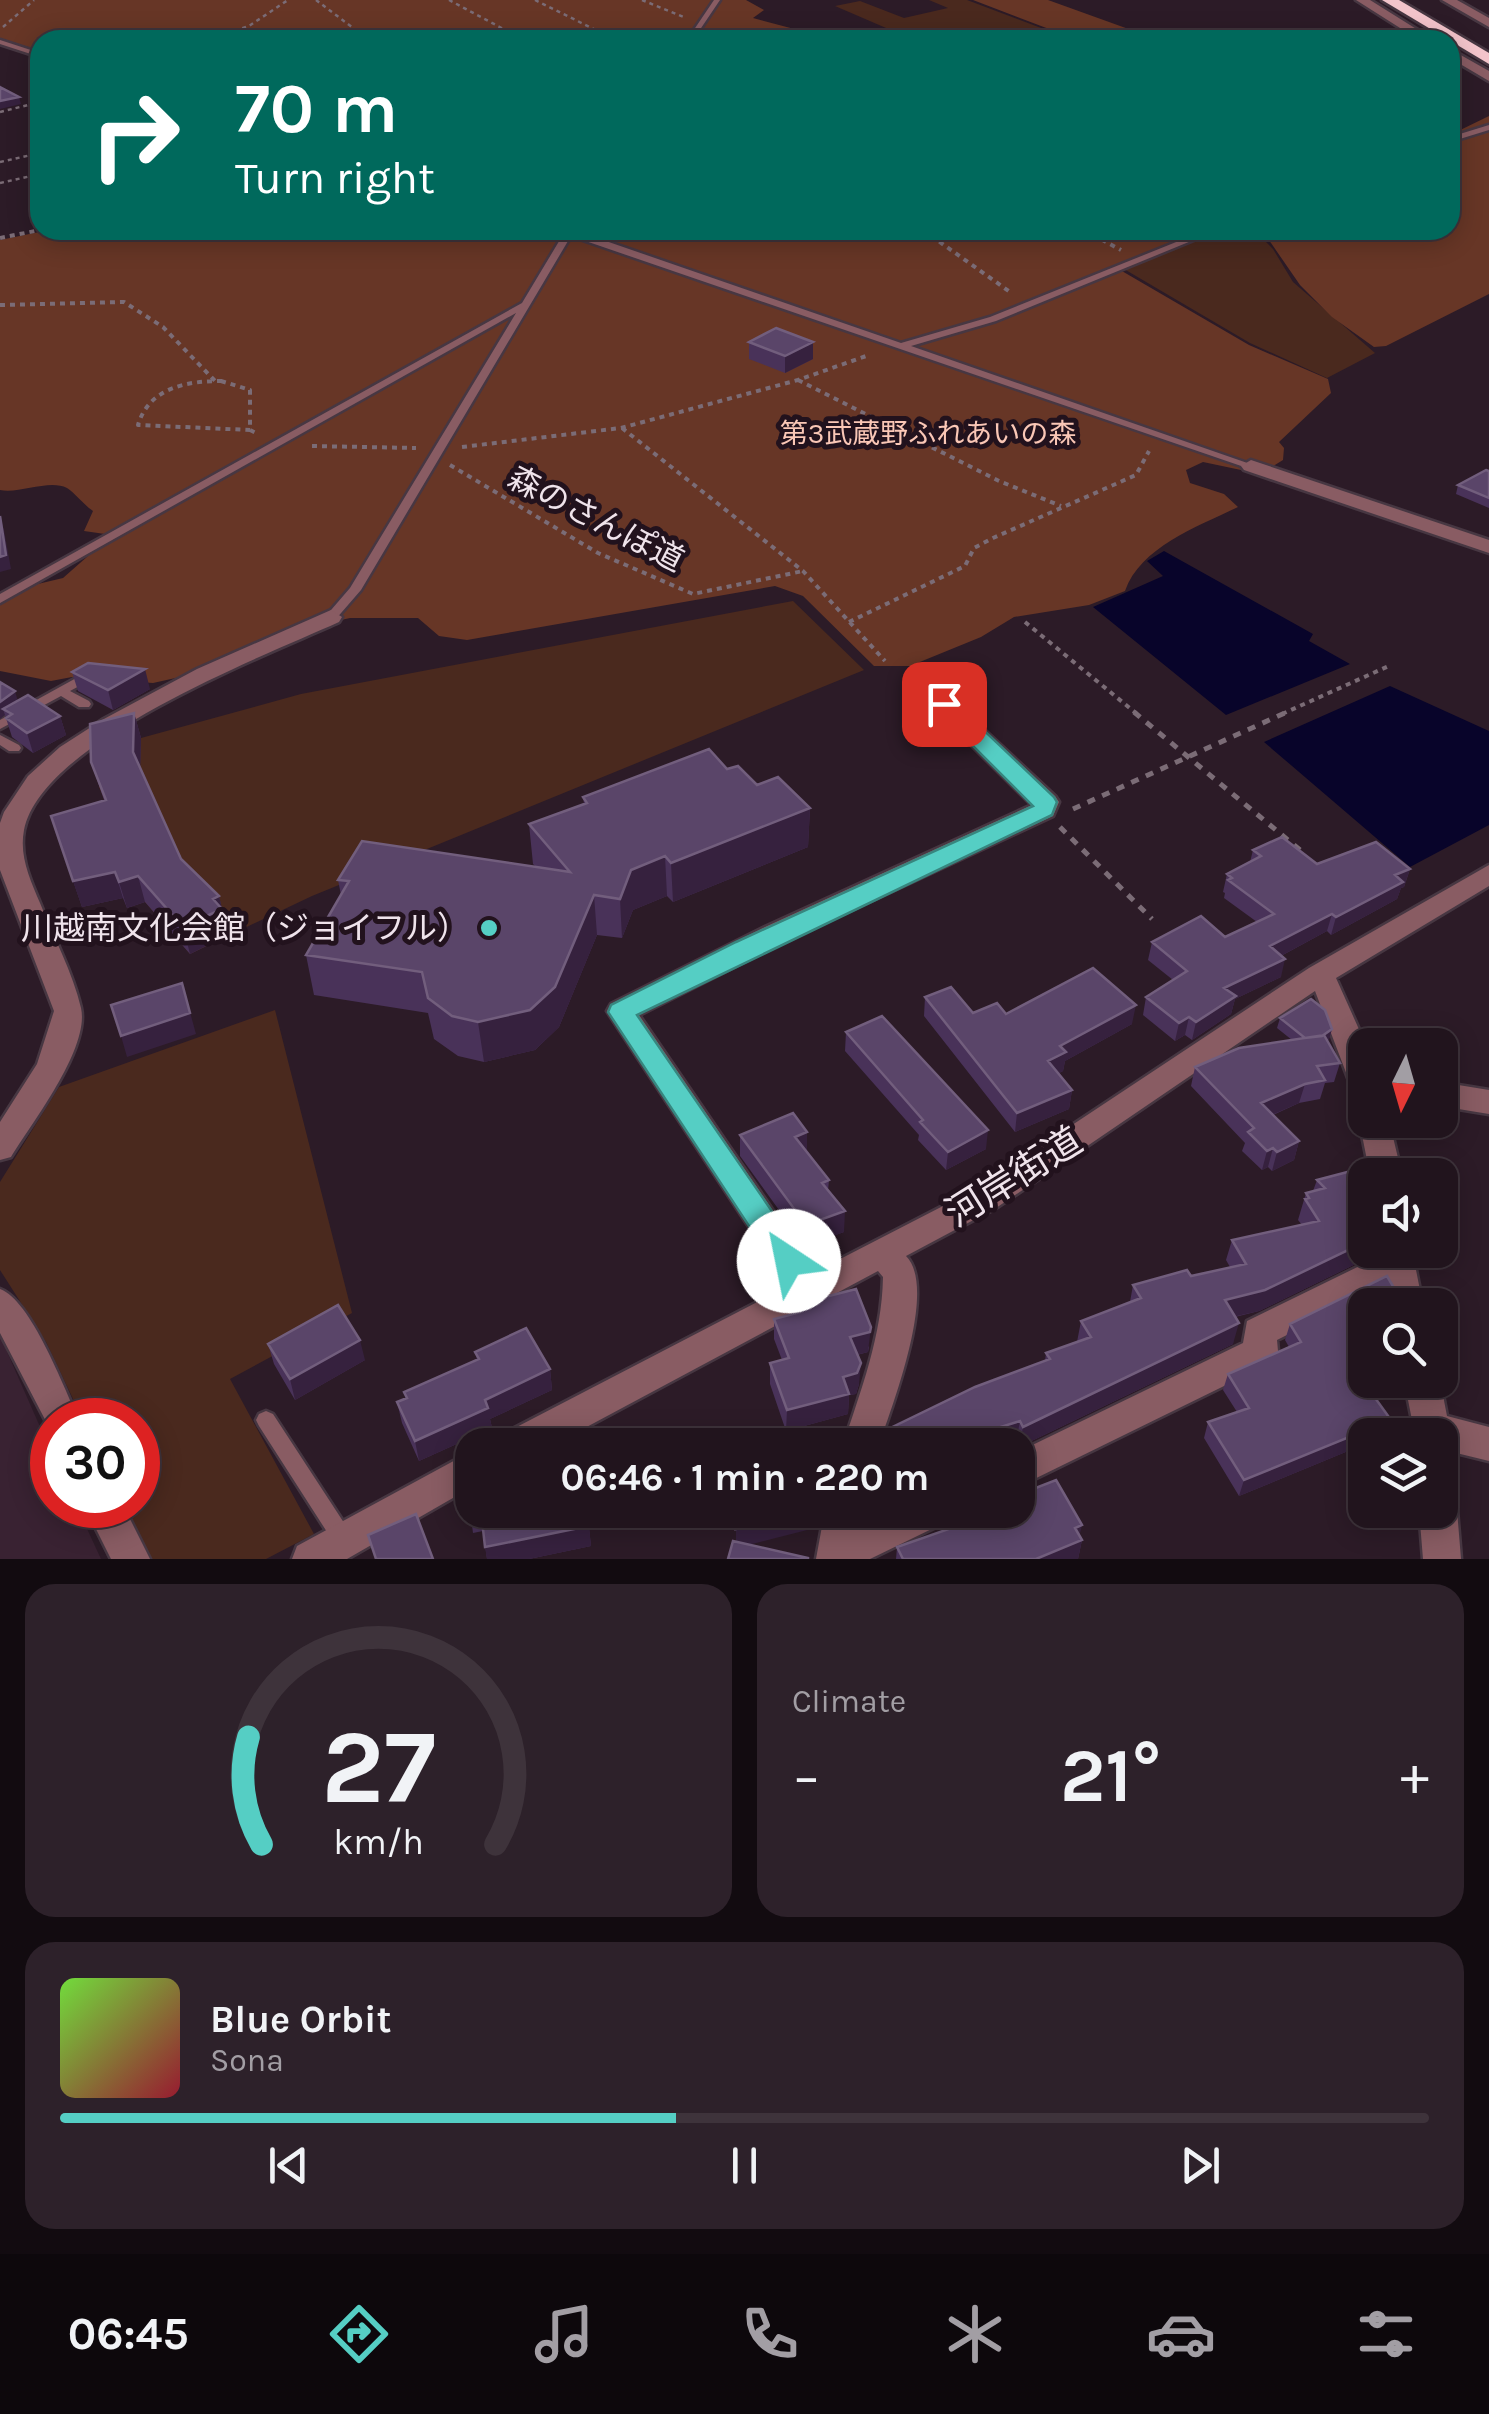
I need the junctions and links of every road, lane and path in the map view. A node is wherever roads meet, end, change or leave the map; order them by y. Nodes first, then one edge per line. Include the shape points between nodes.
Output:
1 (34, 0) edge
2 (288, 0) edge
3 (316, 0) edge
4 (449, 0) edge
5 (534, 0) edge
6 (642, 0) edge
7 (718, 0) edge
8 (1362, 0) edge
9 (1389, 0) edge
10 (1419, 0) edge
11 (1448, 0) edge
12 (1489, 23) edge
13 (700, 24) junction
14 (0, 29) edge
15 (235, 30) edge
16 (356, 30) edge
17 (505, 30) edge
18 (596, 30) edge
19 (696, 30) edge
20 (1412, 30) edge
21 (1440, 30) edge
22 (1489, 40) edge
23 (0, 42) edge
24 (1460, 42) edge
25 (30, 52) edge
26 (1460, 59) edge
27 (1489, 59) edge
28 (1489, 77) edge
29 (30, 104) edge
30 (0, 112) edge
31 (1489, 126) edge
32 (1460, 136) edge
33 (30, 155) edge
34 (0, 162) edge
35 (30, 176) edge
36 (0, 183) edge
37 (30, 232) edge
38 (0, 238) edge
39 (561, 240) edge
40 (593, 240) edge
41 (937, 240) edge
42 (1103, 240) edge
43 (1189, 240) edge
44 (1140, 260) junction
45 (1028, 305) junction
46 (0, 306) edge
47 (521, 306) junction
48 (898, 345) junction
49 (798, 380) junction
50 (218, 384) junction
51 (621, 428) junction
52 (250, 430) junction
53 (1167, 437) junction
54 (276, 443) junction
55 (436, 452) junction
56 (1251, 466) joint
57 (1060, 506) junction
58 (1484, 541) edge
59 (802, 571) junction
60 (0, 599) edge
61 (331, 617) joint
62 (850, 622) junction
63 (1026, 622) dead end
64 (885, 661) dead end
65 (1391, 665) dead end
66 (89, 675) edge
67 (61, 691) junction
68 (84, 704) dead end
69 (944, 704) dead end
70 (0, 725) edge
71 (0, 740) edge
72 (14, 748) dead end
73 (1189, 756) junction
74 (1048, 814) junction
75 (1305, 855) edge
76 (1489, 874) edge
77 (1152, 919) dead end
78 (1318, 975) junction
79 (1348, 1037) edge
80 (1458, 1097) edge
81 (1489, 1102) edge
82 (0, 1148) edge
83 (884, 1256) junction
84 (1375, 1268) edge
85 (810, 1292) junction
86 (0, 1303) edge
87 (51, 1398) edge
88 (266, 1420) dead end
89 (550, 1428) edge
90 (867, 1428) edge
91 (1458, 1437) edge
92 (1489, 1444) edge
93 (1035, 1462) edge
94 (455, 1478) edge
95 (115, 1528) edge
96 (840, 1528) edge
97 (895, 1528) edge
98 (1439, 1528) edge
99 (344, 1540) junction
100 (131, 1559) edge
101 (311, 1559) edge
102 (1442, 1559) edge

1 - 14 path
2 - 15 path
3 - 16 path
4 - 17 path
5 - 18 path
6 - 13 path
7 - 13 lane
8 - 20 street
9 - 21 highway
10 - 22 highway
11 - 12 street
13 - 19 lane
23 - 25 lane
24 - 27 highway
26 - 28 street
29 - 30 path
31 - 32 lane
33 - 34 path
35 - 36 path
37 - 38 path
39 - 47 lane
40 - 48 lane
41 - 45 path
42 - 44 path
43 - 44 lane
44 - 45 lane
45 - 48 lane
46 - 50 path via 124,302 185,348
47 - 54 lane
47 - 55 lane
48 - 49 path, 森のさんぽ道
48 - 53 lane
49 - 51 path, 森のさんぽ道
49 - 57 path
50 - 52 path via 250,390
50 - 52 path, 森のさんぽ道 via 158,391 138,425
51 - 55 path, 森のさんぽ道
51 - 59 path
52 - 54 path, 森のさんぽ道
53 - 56 lane
53 - 57 path via 1152,446 1136,475
54 - 55 path, 森のさんぽ道
54 - 60 lane
55 - 59 path, 森のさんぽ道 via 541,522 693,594
55 - 61 lane via 355,590
56 - 58 street
57 - 62 path via 974,548 965,566
59 - 62 path
61 - 82 street via 103,730 46,772 17,810 8,842 11,864 68,1011 60,1046
62 - 64 path
63 - 73 path
65 - 73 path
66 - 67 lane
67 - 68 lane
67 - 70 lane
69 - 74 street via 1046,802
71 - 72 lane
73 - 74 path
73 - 75 path
74 - 77 path
74 - 85 street via 775,934 621,1012
76 - 78 street, 河岸街道
78 - 79 street
78 - 83 street, 河岸街道 via 985,1199
80 - 81 street
83 - 85 street, 河岸街道
83 - 90 street via 900,1272 901,1292 886,1377
84 - 93 street via 1260,1332 1261,1352
85 - 89 street, 河岸街道
86 - 87 street
88 - 99 lane
91 - 92 street
94 - 99 street
95 - 100 street
96 - 97 street via 834,1557
98 - 102 street
99 - 101 street

